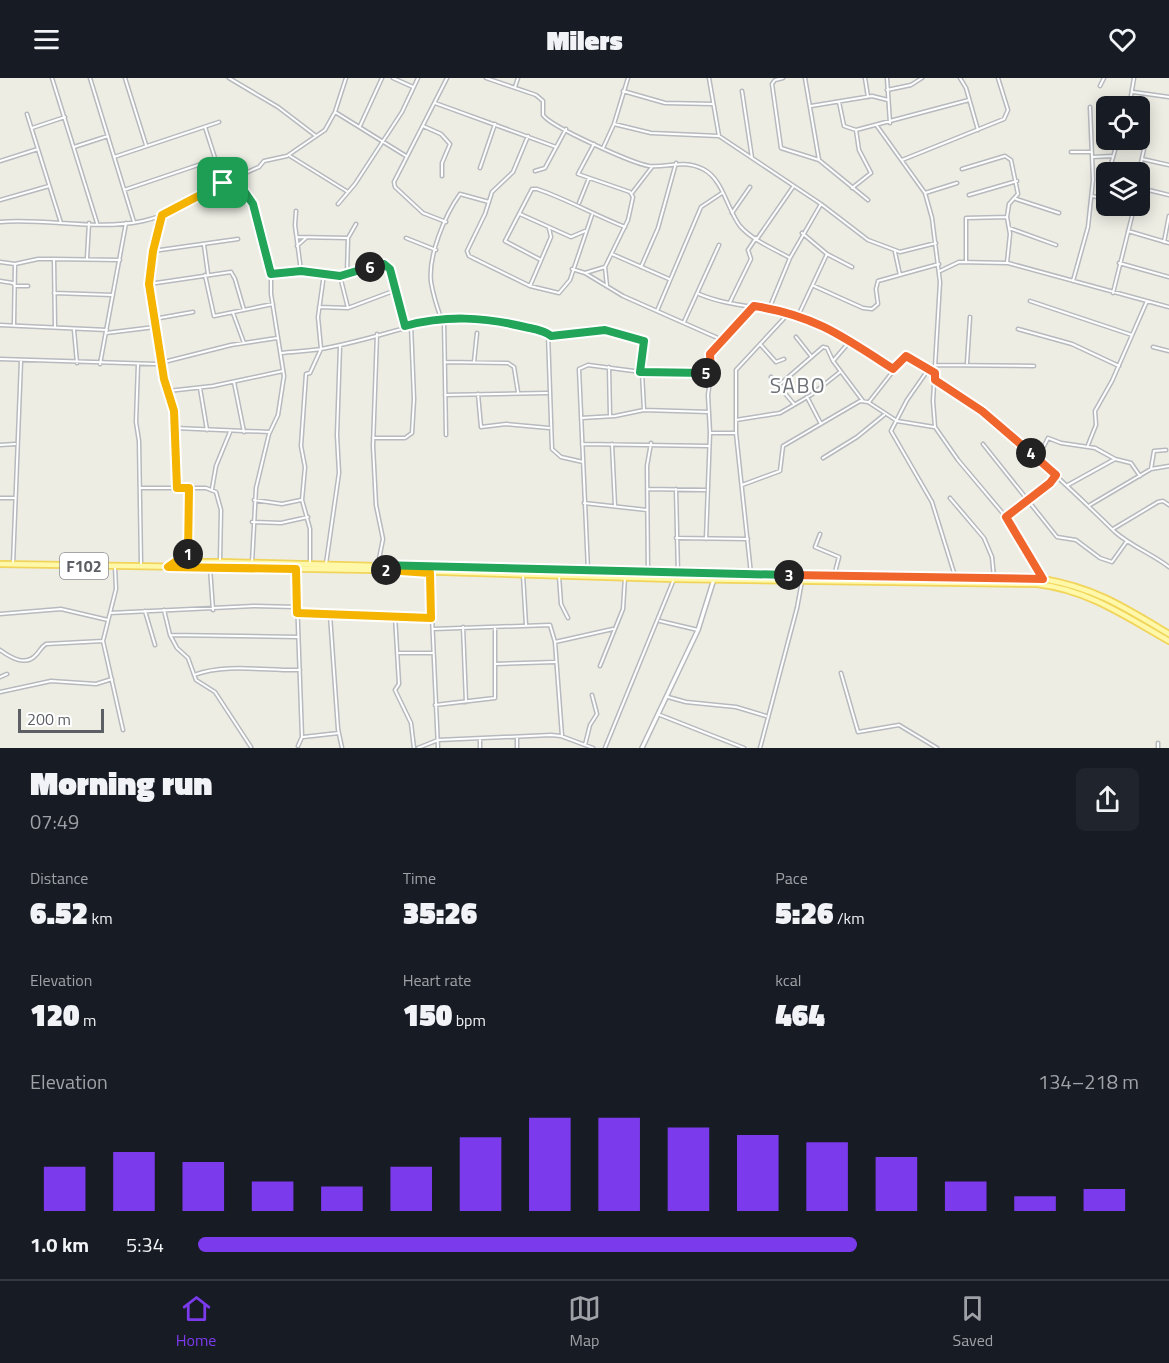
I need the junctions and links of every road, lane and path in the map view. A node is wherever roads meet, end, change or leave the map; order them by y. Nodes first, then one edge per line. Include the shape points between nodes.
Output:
1 (52, 78) edge
2 (90, 78) edge
3 (125, 78) edge
4 (229, 78) edge
5 (346, 78) edge
6 (382, 78) edge
7 (393, 78) edge
8 (418, 78) edge
9 (447, 78) edge
10 (486, 78) edge
11 (518, 78) edge
12 (628, 78) edge
13 (709, 78) edge
14 (783, 78) edge
15 (805, 78) edge
16 (864, 78) edge
17 (887, 78) edge
18 (922, 78) edge
19 (960, 78) edge
20 (998, 78) edge
21 (1104, 78) edge
22 (1134, 78) edge
23 (1100, 86) dead end
24 (413, 87) junction
25 (515, 87) junction
26 (887, 90) junction
27 (624, 91) junction
28 (742, 92) dead end
29 (1133, 92) junction
30 (1132, 96) edge
31 (868, 97) junction
32 (1169, 97) edge
33 (888, 100) junction
34 (969, 100) junction
35 (435, 102) junction
36 (839, 102) junction
37 (712, 104) junction
38 (809, 106) junction
39 (1090, 107) dead end
40 (335, 112) junction
41 (27, 114) dead end
42 (65, 117) junction
43 (219, 122) dead end
44 (890, 123) junction
45 (495, 124) junction
46 (614, 124) junction
47 (360, 126) junction
48 (423, 126) junction
49 (877, 126) junction
50 (206, 127) junction
51 (32, 128) junction
52 (566, 129) junction
53 (856, 130) junction
54 (978, 130) junction
55 (108, 136) junction
56 (316, 136) junction
57 (528, 136) junction
58 (718, 136) junction
59 (383, 140) junction
60 (594, 144) junction
61 (146, 145) junction
62 (74, 147) junction
63 (556, 147) junction
64 (603, 148) junction
65 (38, 149) junction
66 (1116, 150) edge
67 (1144, 150) edge
68 (1071, 152) dead end
69 (1091, 152) junction
70 (289, 155) junction
71 (114, 156) junction
72 (1114, 156) junction
73 (407, 157) junction
74 (1092, 157) junction
75 (752, 158) junction
76 (216, 159) junction
77 (1142, 159) junction
78 (819, 160) junction
79 (902, 160) junction
80 (0, 161) edge
81 (1112, 162) edge
82 (1141, 162) edge
83 (676, 163) junction
84 (1169, 165) edge
85 (652, 166) junction
86 (480, 168) dead end
87 (962, 169) dead end
88 (535, 171) dead end
89 (442, 176) dead end
90 (235, 178) junction
91 (589, 178) junction
92 (1017, 182) junction
93 (223, 183) junction
94 (957, 183) dead end
95 (50, 186) junction
96 (794, 186) junction
97 (750, 187) dead end
98 (852, 188) junction
99 (124, 190) junction
100 (1150, 190) edge
101 (348, 192) junction
102 (632, 193) junction
103 (722, 193) junction
104 (925, 193) junction
105 (969, 195) dead end
106 (1169, 195) edge
107 (1092, 196) junction
108 (1096, 197) edge
109 (1016, 199) junction
110 (0, 200) edge
111 (867, 200) dead end
112 (489, 202) junction
113 (338, 204) dead end
114 (579, 204) junction
115 (821, 204) junction
116 (296, 211) dead end
117 (732, 213) junction
118 (1059, 213) dead end
119 (520, 214) junction
120 (162, 215) junction
121 (592, 215) junction
122 (1130, 216) edge
123 (1169, 216) edge
124 (1006, 217) junction
125 (0, 222) edge
126 (134, 222) junction
127 (446, 222) junction
128 (61, 223) junction
129 (89, 223) junction
130 (97, 223) junction
131 (126, 223) junction
132 (356, 224) dead end
133 (547, 225) junction
134 (625, 227) junction
135 (1009, 228) junction
136 (587, 230) junction
137 (1128, 231) junction
138 (802, 233) junction
139 (296, 237) junction
140 (306, 238) junction
141 (348, 238) junction
142 (405, 238) dead end
143 (756, 238) junction
144 (238, 239) dead end
145 (1164, 242) junction
146 (936, 243) junction
147 (1169, 243) edge
148 (204, 245) junction
149 (719, 245) dead end
150 (1056, 245) dead end
151 (297, 246) junction
152 (436, 250) junction
153 (153, 251) junction
154 (895, 252) junction
155 (612, 254) junction
156 (827, 254) junction
157 (87, 258) junction
158 (790, 258) junction
159 (54, 259) junction
160 (120, 260) junction
161 (541, 260) junction
162 (966, 261) junction
163 (0, 262) edge
164 (1007, 263) junction
165 (1119, 263) junction
166 (15, 264) junction
167 (939, 264) junction
168 (605, 267) junction
169 (641, 267) junction
170 (852, 267) dead end
171 (572, 269) junction
172 (301, 271) junction
173 (940, 271) junction
174 (585, 273) junction
175 (271, 274) junction
176 (324, 274) junction
177 (347, 274) junction
178 (207, 275) junction
179 (900, 275) junction
180 (340, 276) junction
181 (1169, 277) edge
182 (670, 279) junction
183 (0, 281) edge
184 (1073, 281) junction
185 (149, 284) junction
186 (15, 286) junction
187 (28, 286) dead end
188 (530, 286) junction
189 (814, 286) junction
190 (608, 288) junction
191 (396, 290) junction
192 (54, 293) junction
193 (1113, 293) junction
194 (699, 294) junction
195 (113, 295) junction
196 (1030, 301) dead end
197 (1147, 301) junction
198 (729, 302) junction
199 (273, 304) junction
200 (754, 306) junction
201 (319, 307) junction
202 (1169, 307) edge
203 (348, 308) junction
204 (769, 309) junction
205 (244, 310) junction
206 (657, 311) junction
207 (193, 312) dead end
208 (233, 313) junction
209 (789, 314) junction
210 (798, 316) junction
211 (970, 317) dead end
212 (154, 319) junction
213 (442, 319) junction
214 (684, 322) junction
215 (14, 324) junction
216 (0, 325) edge
217 (411, 325) junction
218 (405, 326) junction
219 (55, 327) junction
220 (155, 327) junction
221 (74, 328) junction
222 (1018, 329) dead end
223 (106, 331) junction
224 (477, 333) dead end
225 (548, 333) junction
226 (376, 334) junction
227 (1132, 335) junction
228 (796, 337) dead end
229 (278, 338) junction
230 (722, 340) junction
231 (851, 340) junction
232 (244, 343) junction
233 (760, 344) junction
234 (340, 345) junction
235 (1153, 347) dead end
236 (321, 348) junction
237 (1169, 351) edge
238 (281, 353) junction
239 (812, 357) junction
240 (0, 359) edge
241 (784, 359) dead end
242 (833, 361) junction
243 (21, 362) junction
244 (445, 362) junction
245 (474, 362) junction
246 (77, 363) junction
247 (100, 363) junction
248 (161, 363) junction
249 (968, 363) junction
250 (138, 364) junction
251 (935, 365) junction
252 (1034, 366) dead end
253 (1119, 366) junction
254 (609, 367) junction
255 (893, 369) junction
256 (928, 370) junction
257 (284, 371) junction
258 (640, 372) junction
259 (840, 372) junction
260 (711, 373) junction
261 (935, 373) junction
262 (771, 377) dead end
263 (935, 380) junction
264 (234, 382) junction
265 (778, 386) junction
266 (200, 388) junction
267 (168, 391) junction
268 (518, 392) junction
269 (549, 393) junction
270 (445, 394) junction
271 (478, 394) junction
272 (807, 397) junction
273 (863, 401) junction
274 (868, 402) junction
275 (794, 404) junction
276 (644, 410) junction
277 (709, 412) junction
278 (884, 415) junction
279 (610, 416) junction
280 (581, 418) junction
281 (736, 420) junction
282 (897, 421) junction
283 (822, 424) junction
284 (935, 427) junction
285 (175, 428) junction
286 (550, 428) junction
287 (207, 430) junction
288 (230, 432) junction
289 (244, 432) junction
290 (270, 432) junction
291 (710, 433) junction
292 (736, 433) junction
293 (446, 435) dead end
294 (373, 438) junction
295 (651, 443) junction
296 (16, 444) junction
297 (582, 444) junction
298 (612, 444) junction
299 (983, 444) dead end
300 (0, 445) edge
301 (1088, 445) junction
302 (710, 446) junction
303 (1166, 450) dead end
304 (1035, 456) junction
305 (823, 458) dead end
306 (1115, 459) junction
307 (583, 462) junction
308 (1169, 466) edge
309 (1151, 469) junction
310 (1056, 475) junction
311 (1140, 476) junction
312 (742, 485) junction
313 (1068, 485) junction
314 (140, 488) junction
315 (177, 488) junction
316 (189, 488) junction
317 (212, 489) junction
318 (648, 489) junction
319 (676, 489) junction
320 (706, 490) junction
321 (0, 498) edge
322 (14, 498) junction
323 (950, 498) dead end
324 (254, 500) junction
325 (302, 500) junction
326 (1028, 500) junction
327 (584, 502) junction
328 (1090, 505) junction
329 (1169, 505) edge
330 (615, 507) junction
331 (647, 510) junction
332 (308, 517) junction
333 (1006, 517) junction
334 (252, 522) junction
335 (1113, 529) junction
336 (820, 534) dead end
337 (676, 538) junction
338 (706, 539) junction
339 (748, 539) junction
340 (1127, 541) junction
341 (188, 562) junction
342 (220, 562) junction
343 (252, 563) junction
344 (310, 563) junction
345 (0, 564) edge
346 (13, 564) junction
347 (326, 564) junction
348 (115, 566) junction
349 (141, 567) junction
350 (168, 567) junction
351 (378, 567) junction
352 (1169, 567) edge
353 (210, 568) junction
354 (296, 569) junction
355 (588, 570) junction
356 (430, 573) junction
357 (648, 573) junction
358 (678, 574) junction
359 (523, 575) junction
360 (751, 575) junction
361 (559, 576) junction
362 (834, 576) junction
363 (625, 577) junction
364 (955, 578) junction
365 (994, 578) junction
366 (674, 579) junction
367 (714, 579) junction
368 (1043, 579) junction
369 (802, 581) junction
370 (297, 607) junction
371 (164, 610) junction
372 (213, 610) junction
373 (145, 611) junction
374 (110, 613) junction
375 (297, 613) junction
376 (0, 614) edge
377 (330, 615) junction
378 (395, 616) junction
379 (431, 618) junction
380 (568, 618) dead end
381 (108, 620) junction
382 (658, 620) junction
383 (526, 625) junction
384 (495, 626) junction
385 (463, 627) junction
386 (433, 629) junction
387 (614, 629) junction
388 (698, 630) junction
389 (1169, 634) edge
390 (170, 635) junction
391 (298, 638) junction
392 (104, 641) junction
393 (1169, 641) edge
394 (555, 642) junction
395 (155, 645) dead end
396 (0, 650) edge
397 (399, 653) junction
398 (433, 653) junction
399 (556, 662) junction
400 (495, 664) junction
401 (600, 666) dead end
402 (301, 670) junction
403 (841, 673) dead end
404 (7, 674) dead end
405 (194, 675) junction
406 (0, 677) edge
407 (112, 679) junction
408 (0, 692) edge
409 (592, 695) dead end
410 (668, 697) junction
411 (466, 702) junction
412 (435, 705) junction
413 (660, 715) junction
414 (766, 716) junction
415 (123, 730) dead end
416 (339, 733) junction
417 (562, 736) junction
418 (302, 737) junction
419 (517, 737) junction
420 (480, 739) junction
421 (438, 740) junction
422 (1158, 743) dead end
423 (585, 745) junction
424 (298, 746) dead end
425 (251, 747) edge
426 (342, 748) edge
427 (416, 748) edge
428 (438, 748) edge
429 (480, 748) edge
430 (517, 748) edge
431 (593, 748) edge
432 (604, 748) edge
433 (642, 748) edge
434 (744, 748) edge
435 (760, 748) edge
436 (937, 748) edge
437 (1158, 748) edge

1 - 42 street
2 - 55 street
3 - 61 street
4 - 56 street via 280,108
5 - 40 street
6 - 47 street
7 - 24 street
8 - 24 street
9 - 35 street
10 - 25 street
11 - 25 street
12 - 27 street
13 - 37 street
14 - 78 street via 772,84 781,148
15 - 38 street
16 - 31 street
17 - 26 street
18 - 26 street via 911,85
19 - 34 street
20 - 54 street via 1007,114 999,122
21 - 23 street
22 - 29 street
24 - 59 street
25 - 52 street via 540,98 544,118
26 - 33 street
27 - 37 street via 665,103
27 - 46 street
28 - 75 street
29 - 30 street
29 - 32 street
31 - 33 street
31 - 36 street
33 - 44 street
34 - 44 street
34 - 54 street
35 - 45 street
35 - 48 street
36 - 38 street
36 - 53 street via 844,126
37 - 58 street
38 - 78 street
39 - 69 street
40 - 47 street
40 - 56 street via 328,127
41 - 51 street
42 - 51 street
42 - 62 street
43 - 50 street
44 - 49 street
45 - 57 street
45 - 86 street
46 - 58 street via 651,133
46 - 64 street
47 - 59 street
48 - 73 street
48 - 89 street via 441,134 450,144 442,163
49 - 53 street
49 - 79 street
50 - 61 street
50 - 76 street
51 - 65 street
52 - 60 street
52 - 63 street
53 - 98 street via 871,173
54 - 79 street
55 - 62 street
55 - 71 street
56 - 70 street
57 - 63 street
57 - 112 street via 513,172 493,191
58 - 75 street
59 - 73 street
59 - 101 street
60 - 64 street
60 - 91 street via 578,172 579,176
61 - 71 street
62 - 130 street
63 - 88 street via 545,168
64 - 85 street
65 - 80 street
65 - 95 street
66 - 72 street
67 - 77 street
68 - 69 street
69 - 74 street
70 - 90 street via 264,161 260,167
70 - 101 street
71 - 99 street
72 - 74 street
72 - 81 street
73 - 127 street via 395,187 423,213
74 - 107 street
75 - 96 street
76 - 93 street
76 - 99 street
77 - 82 street
77 - 84 street
78 - 98 street
79 - 104 street
83 - 85 street
83 - 103 street via 702,168
83 - 169 street via 658,228
85 - 102 street
87 - 92 street via 1007,155
90 - 93 street
90 - 175 street via 253,204
91 - 102 street
91 - 114 street
92 - 105 street
92 - 109 street
93 - 120 street
94 - 104 street
95 - 110 street
95 - 128 street
96 - 115 street
96 - 143 street
97 - 117 street
98 - 111 street
99 - 126 street
100 - 106 street
101 - 113 street
102 - 134 street
103 - 117 street
103 - 182 street via 702,205
104 - 146 street
107 - 108 street
107 - 184 street
109 - 118 street
109 - 124 street via 1009,204
112 - 127 street via 460,194
112 - 188 street via 467,254
114 - 119 street via 537,189 530,191
114 - 121 street
115 - 138 street
115 - 154 street via 868,240
116 - 139 street
117 - 143 street
119 - 133 street
119 - 161 street via 506,242
120 - 126 street
120 - 153 street
121 - 134 street
121 - 136 street
122 - 137 street
123 - 145 street
124 - 135 street
124 - 162 street via 966,218
125 - 128 street
126 - 131 street
127 - 152 street
128 - 129 street
129 - 130 street
129 - 157 street
130 - 131 street
131 - 160 street
132 - 141 street
133 - 136 street via 571,237
133 - 161 street via 551,237
134 - 155 street
135 - 150 street
135 - 164 street
136 - 171 street
137 - 145 street
137 - 165 street
138 - 156 street
138 - 158 street
139 - 140 street
139 - 151 street
140 - 141 street
140 - 151 street
141 - 177 street
142 - 152 street
143 - 158 street
143 - 198 street via 748,249 751,259
144 - 148 street
145 - 147 street
146 - 154 street
146 - 167 street
148 - 153 street
148 - 178 street
149 - 194 street
151 - 172 street
152 - 213 street via 432,283
153 - 185 street
154 - 179 street
155 - 168 street
155 - 169 street
156 - 170 street
156 - 189 street
157 - 159 street
157 - 160 street
158 - 204 street
159 - 166 street
159 - 192 street
160 - 195 street
161 - 188 street
162 - 164 street
162 - 173 street
163 - 166 street
164 - 184 street
165 - 181 street
165 - 193 street
166 - 186 street
167 - 173 street
167 - 179 street
168 - 174 street
168 - 190 street
169 - 182 street
171 - 174 street
171 - 188 street via 567,286 559,293
172 - 175 street
172 - 176 street
173 - 251 street
174 - 190 street
175 - 199 street
176 - 180 street
176 - 201 street
177 - 180 street
177 - 191 street via 386,265
178 - 185 street
178 - 205 street via 233,274
178 - 208 street via 214,316
179 - 189 street via 878,281 878,304 872,309
180 - 203 street
182 - 206 street
183 - 186 street
184 - 193 street
185 - 212 street
186 - 187 street
186 - 215 street
189 - 210 street
190 - 206 street
191 - 203 street
191 - 218 street
192 - 195 street
192 - 219 street
193 - 197 street
194 - 198 street
194 - 214 street
195 - 223 street
196 - 227 street
197 - 202 street
197 - 227 street
198 - 200 street
199 - 205 street
199 - 229 street
200 - 204 street
200 - 230 street
201 - 203 street
201 - 236 street
204 - 209 street
205 - 208 street
206 - 214 street
207 - 212 street
208 - 232 street
209 - 210 street
209 - 233 street
210 - 231 street
211 - 249 street
212 - 220 street
213 - 217 street
213 - 225 street via 482,319
213 - 244 street
214 - 230 street
215 - 216 street
215 - 219 street
217 - 218 street
217 - 294 street via 412,433 405,438
218 - 226 street
219 - 221 street
220 - 223 street
220 - 248 street
221 - 223 street
221 - 246 street
222 - 253 street via 1072,344
223 - 247 street
224 - 245 street
225 - 258 street via 551,336 605,330 642,339 645,343
225 - 269 street
226 - 234 street
226 - 294 street
227 - 253 street
228 - 239 street
229 - 232 street
229 - 238 street
230 - 260 street via 710,354
231 - 242 street
231 - 255 street
232 - 248 street
233 - 241 street via 776,362
233 - 281 street via 736,368
234 - 236 street
234 - 347 street via 339,473
235 - 237 street
236 - 238 street
236 - 325 street via 306,374
238 - 257 street
239 - 242 street via 825,347
239 - 265 street
240 - 243 street
242 - 259 street
243 - 246 street
243 - 296 street
244 - 245 street
244 - 270 street
245 - 268 street via 512,364
246 - 247 street
247 - 250 street
248 - 250 street
248 - 267 street
249 - 251 street
249 - 252 street
250 - 314 street
251 - 261 street
253 - 301 street via 1095,411 1096,425
254 - 258 street
254 - 279 street
254 - 280 street via 588,365 579,369
255 - 256 street via 905,356
255 - 274 street
256 - 261 street
256 - 282 street
257 - 264 street
257 - 290 street via 278,415
258 - 260 street
258 - 276 street
259 - 272 street
259 - 273 street
260 - 277 street
261 - 263 street
262 - 265 street
263 - 284 street
263 - 304 street via 982,411
264 - 266 street
264 - 289 street
265 - 275 street
266 - 267 street
266 - 287 street
267 - 285 street
268 - 269 street
268 - 271 street
269 - 286 street
270 - 271 street
270 - 293 street
271 - 286 street via 481,427 506,424
272 - 275 street
272 - 283 street
273 - 274 street
273 - 283 street
274 - 278 street
275 - 281 street via 777,414
276 - 277 street
276 - 279 street
277 - 291 street
278 - 282 street
278 - 305 street
279 - 280 street
280 - 297 street
281 - 292 street
282 - 284 street
282 - 364 street via 891,431 932,502
283 - 312 street via 783,446 780,471
284 - 333 street
285 - 287 street
285 - 315 street
286 - 307 street via 553,453
287 - 288 street
288 - 289 street
288 - 317 street via 216,466
289 - 290 street
290 - 324 street
291 - 292 street
291 - 302 street
292 - 312 street
294 - 351 street via 376,505 383,539
295 - 298 street
295 - 302 street
295 - 318 street
296 - 300 street
296 - 322 street
297 - 298 street
297 - 307 street
298 - 330 street
299 - 326 street
301 - 304 street via 1047,438
301 - 306 street
302 - 320 street
303 - 309 street via 1154,451
304 - 310 street
306 - 311 street via 1131,463
306 - 313 street
307 - 327 street
308 - 309 street
309 - 311 street
310 - 313 street
310 - 326 street
311 - 328 street
312 - 339 street
313 - 328 street
314 - 315 street
314 - 349 street
315 - 316 street
316 - 317 street
316 - 341 street
317 - 342 street via 219,498
318 - 319 street
318 - 331 street
319 - 320 street
319 - 337 street
320 - 338 street
321 - 322 street
322 - 346 street
323 - 365 street via 984,538 992,556
324 - 325 street via 282,504
324 - 334 street
325 - 332 street
326 - 333 street
326 - 340 street via 1057,537 1076,540 1100,558 1113,562
327 - 330 street
327 - 355 street
328 - 335 street
329 - 335 street via 1158,502
330 - 331 street
331 - 357 street
332 - 334 street via 281,523
332 - 344 street
333 - 368 street
334 - 343 street
335 - 340 street
336 - 362 street via 814,547 839,557
337 - 338 street
337 - 358 street
338 - 339 street
339 - 360 street
340 - 352 street
341 - 342 main road, F102
341 - 350 main road, F102 via 175,562
342 - 343 main road, F102
343 - 344 main road, F102
344 - 347 main road, F102
345 - 346 main road, F102
346 - 348 main road, F102
347 - 351 main road, F102
348 - 349 main road, F102
348 - 374 street via 116,589
349 - 350 main road, F102
350 - 353 main road, F102
351 - 354 main road, F102
351 - 355 main road, F102
351 - 356 main road, F102
353 - 354 main road, F102
353 - 372 street
354 - 370 street
355 - 357 main road, F102
356 - 359 main road, F102
356 - 379 street
357 - 358 main road, F102
358 - 360 main road, F102
359 - 361 main road, F102
359 - 383 street
360 - 362 main road, F102
361 - 363 main road, F102
361 - 380 street via 560,600
362 - 364 main road, F102
363 - 366 main road, F102
363 - 387 street via 624,602
364 - 365 main road, F102
365 - 368 main road, F102
366 - 367 main road, F102
366 - 382 street
367 - 369 main road, F102
367 - 388 street
368 - 389 main road, F102 via 1103,595
369 - 393 main road, F102 via 1054,586 1106,604
369 - 414 street
370 - 372 street
370 - 375 street
371 - 372 street
371 - 373 street
371 - 390 street
373 - 374 street
373 - 395 street
374 - 381 street
375 - 377 street
375 - 391 street
376 - 381 street via 61,609
377 - 378 street
377 - 416 street
378 - 379 street
378 - 397 street
379 - 386 street
381 - 392 street
382 - 388 street
382 - 432 street
383 - 384 street
383 - 394 street via 550,625
384 - 385 street
384 - 400 street
385 - 386 street
385 - 411 street
386 - 398 street
387 - 394 street
387 - 401 street
388 - 410 street
390 - 391 street
390 - 405 street via 188,658
391 - 402 street
392 - 396 street via 46,644 33,658 21,660
392 - 407 street
394 - 399 street
397 - 398 street
397 - 427 street via 399,684 395,690 410,720
398 - 412 street
399 - 400 street
399 - 417 street
400 - 411 street via 495,698
402 - 405 street via 221,669
402 - 418 street
403 - 436 street via 858,732 899,725
404 - 406 street
405 - 425 street via 215,692
407 - 408 street via 96,684 48,682
407 - 415 street
409 - 423 street via 597,714
410 - 413 street
410 - 414 street via 736,707
411 - 412 street
412 - 421 street
413 - 433 street
413 - 434 street
414 - 435 street
416 - 418 street
416 - 426 street
417 - 419 street
417 - 423 street
418 - 424 street
419 - 420 street
419 - 430 street
420 - 421 street
420 - 429 street
421 - 427 street
421 - 428 street
422 - 437 street
423 - 431 street

